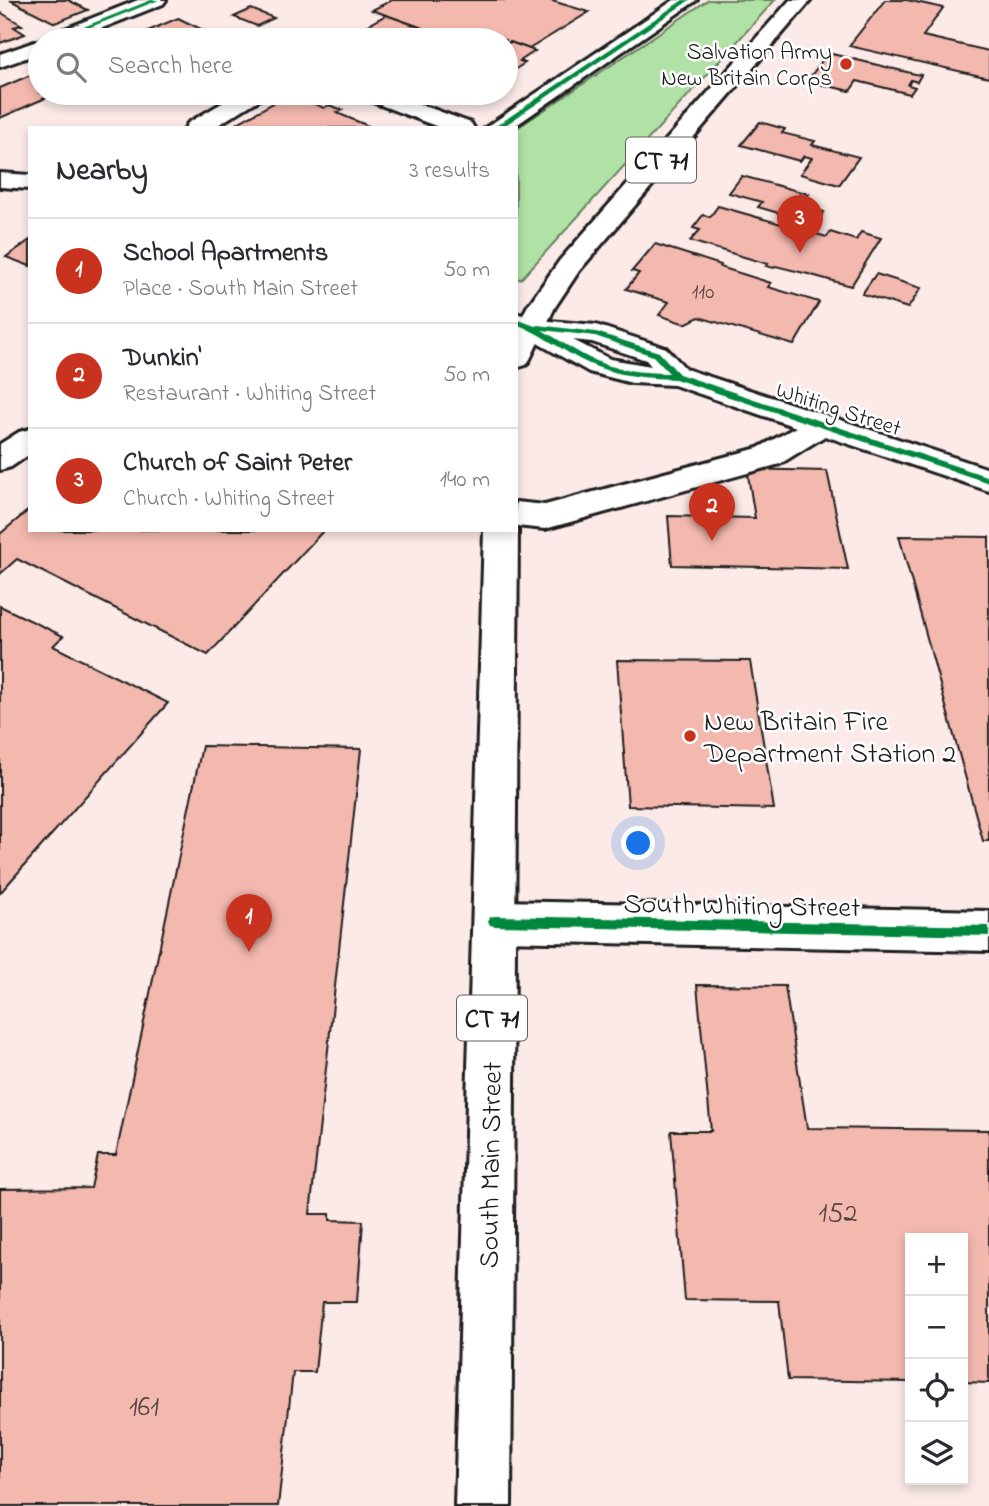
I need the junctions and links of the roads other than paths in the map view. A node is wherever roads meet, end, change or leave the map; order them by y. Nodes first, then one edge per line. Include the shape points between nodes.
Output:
1 (156, 0) edge
2 (687, 0) edge
3 (801, 0) edge
4 (85, 28) edge
5 (28, 50) edge
6 (0, 61) edge
7 (234, 105) edge
8 (402, 105) edge
9 (199, 126) edge
10 (458, 126) edge
11 (499, 126) edge
12 (0, 180) edge
13 (28, 181) edge
14 (523, 323) edge
15 (518, 349) edge
16 (822, 425) junction
17 (28, 440) edge
18 (0, 459) edge
19 (989, 480) edge
20 (518, 514) edge
21 (501, 532) edge
22 (494, 921) junction
23 (989, 931) edge
24 (483, 1506) edge

1 - 4 main road
2 - 11 main road
3 - 14 main road, CT 71
5 - 6 main road
7 - 9 main road
8 - 10 main road
12 - 13 main road
14 - 15 main road, CT 71
14 - 16 main road, Whiting Street via 614,370 676,376
16 - 19 main road, Whiting Street
16 - 20 main road via 769,456 545,517
17 - 18 main road
21 - 22 main road, South Main Street / CT 71
22 - 23 main road, South Whiting Street
22 - 24 main road, South Main Street / CT 71

